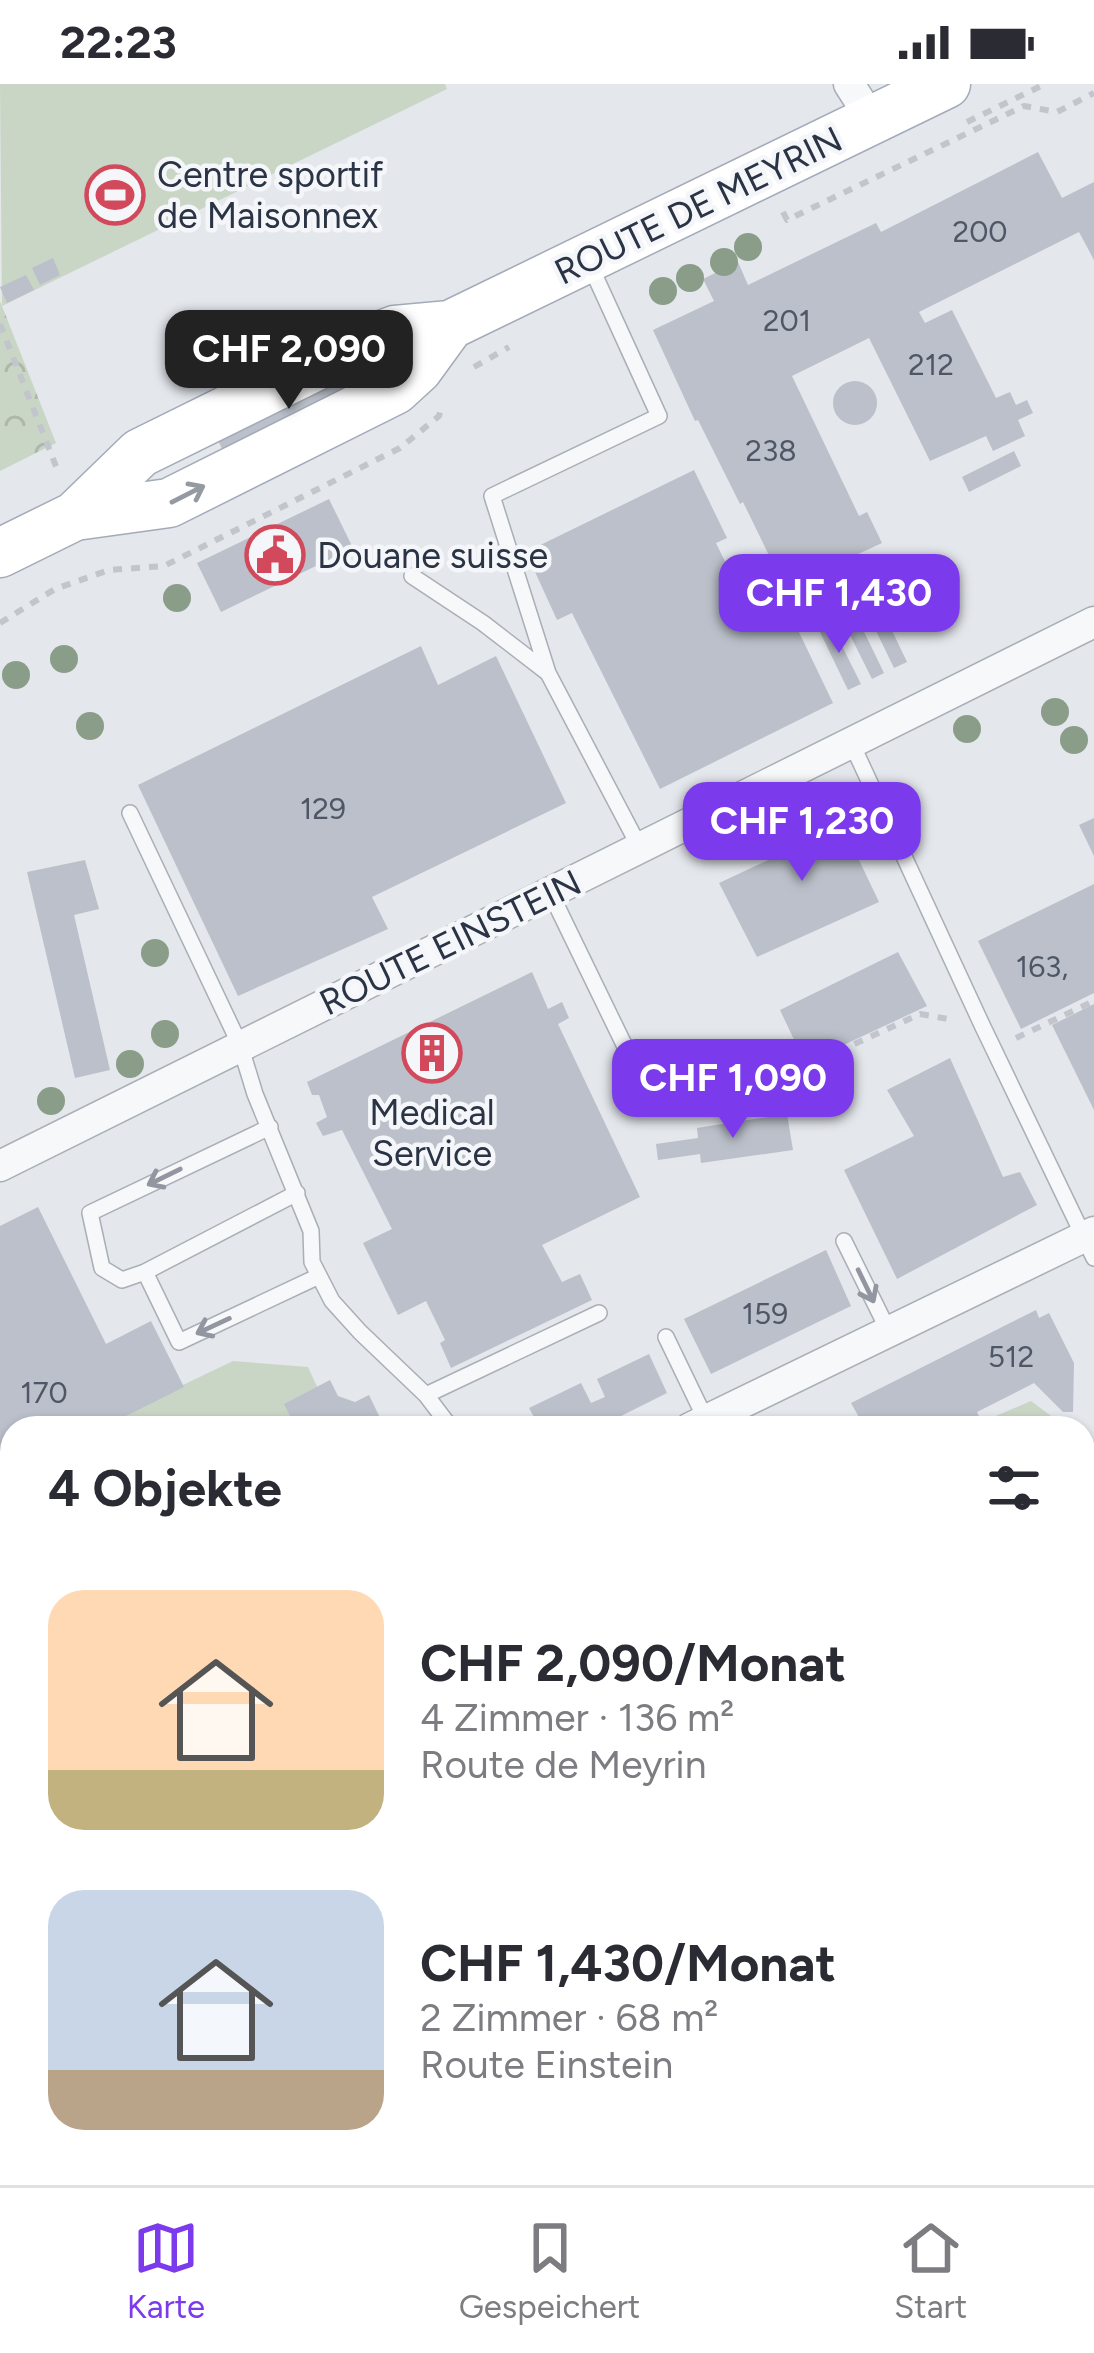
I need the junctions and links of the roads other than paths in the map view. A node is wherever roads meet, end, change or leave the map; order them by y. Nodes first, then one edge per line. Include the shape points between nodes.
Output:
1 (955, 104) edge
2 (868, 122) edge
3 (588, 259) junction
4 (12, 546) edge
5 (412, 576) dead end
6 (1094, 622) edge
7 (548, 673) junction
8 (851, 742) junction
9 (130, 813) dead end
10 (640, 848) junction
11 (550, 892) junction
12 (241, 1045) junction
13 (767, 1081) dead end
14 (270, 1127) junction
15 (0, 1165) edge
16 (297, 1193) junction
17 (844, 1241) dead end
18 (1091, 1242) edge
19 (145, 1273) junction
20 (319, 1276) junction
21 (599, 1312) dead end
22 (889, 1332) junction
23 (666, 1336) dead end
24 (427, 1395) junction
25 (442, 1416) edge
26 (695, 1416) edge
27 (715, 1416) edge

1 - 2 main road, ROUTE DE MEYRIN
2 - 3 main road, ROUTE DE MEYRIN
3 - 4 main road, ROUTE DE MEYRIN via 449,325 369,340 140,453 75,517
3 - 7 lane via 659,416 492,496
5 - 7 lane
6 - 8 street, ROUTE EINSTEIN
7 - 10 lane
8 - 10 street, ROUTE EINSTEIN
8 - 18 lane
9 - 12 lane
10 - 11 street, ROUTE EINSTEIN
11 - 12 street, ROUTE EINSTEIN
11 - 13 lane via 649,1096
12 - 14 lane
12 - 15 street, ROUTE EINSTEIN
14 - 16 lane
14 -> 19 lane via 90,1213 102,1268 122,1280
16 - 19 lane
16 - 20 lane
17 -> 22 lane
18 - 22 street
20 -> 19 lane via 179,1342
20 - 24 lane via 360,1332
21 - 24 lane
22 - 27 street
23 - 26 lane
24 - 25 lane

